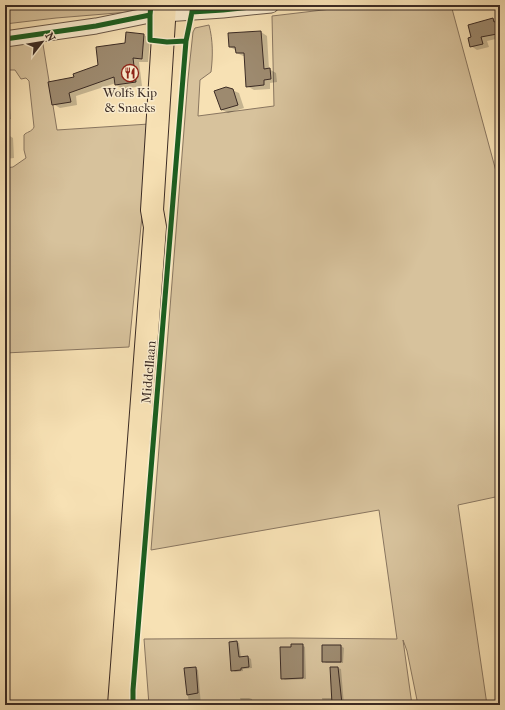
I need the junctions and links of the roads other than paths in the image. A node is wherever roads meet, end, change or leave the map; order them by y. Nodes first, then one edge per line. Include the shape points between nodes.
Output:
1 (271, 5) edge
2 (171, 9) edge
3 (5, 39) edge
4 (119, 705) edge

1 - 2 street via 202,11
2 - 3 street via 96,26
2 - 4 main road, Middellaan via 162,210 155,227

